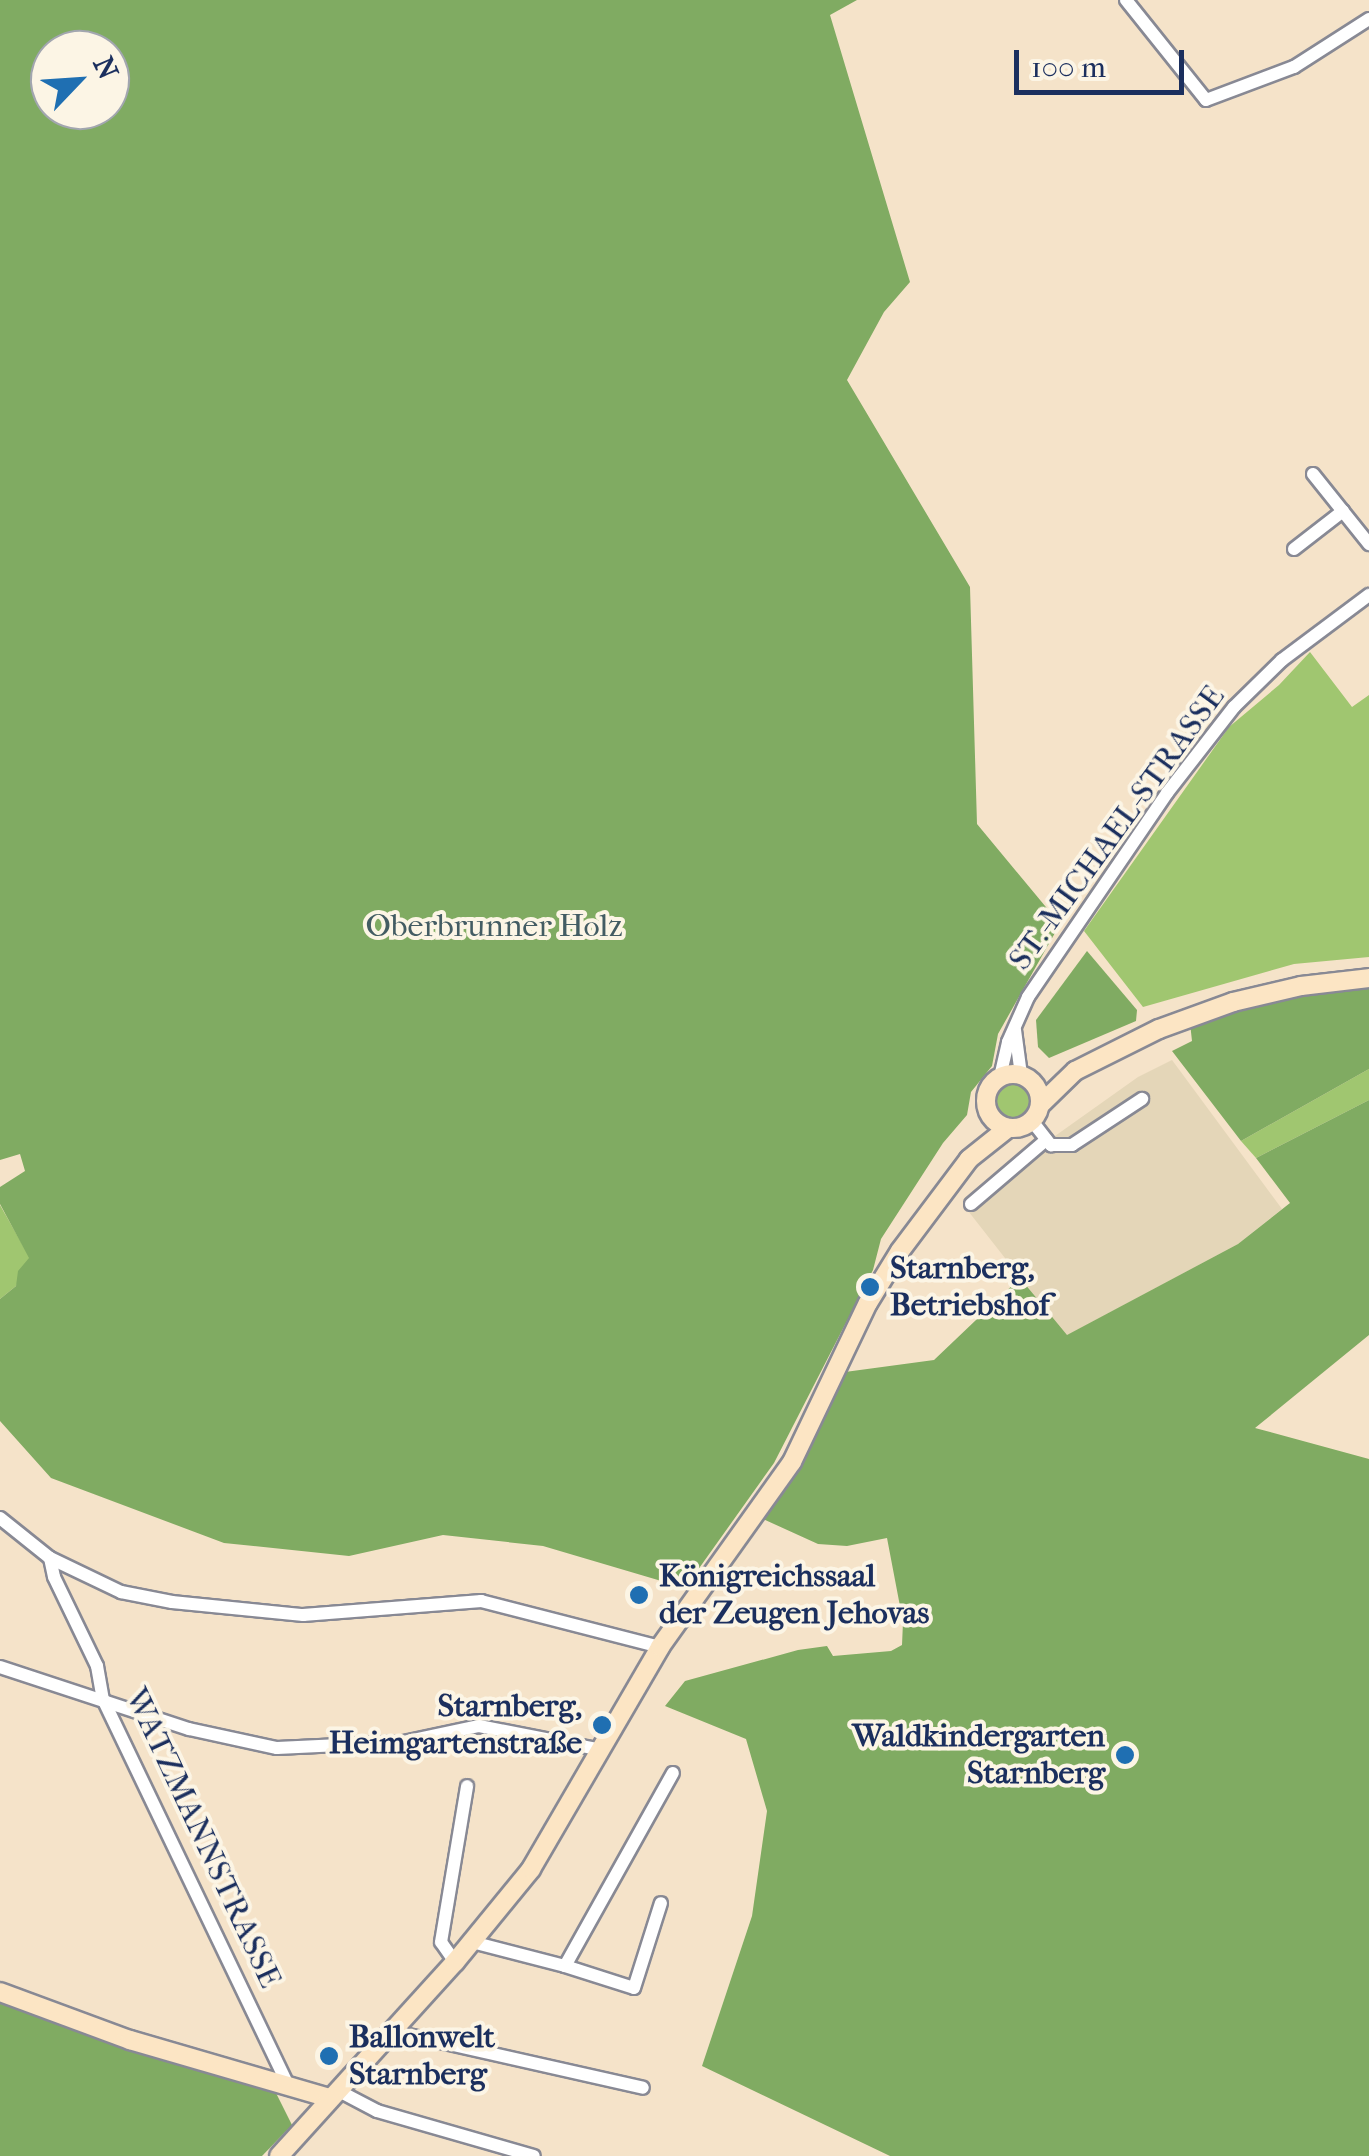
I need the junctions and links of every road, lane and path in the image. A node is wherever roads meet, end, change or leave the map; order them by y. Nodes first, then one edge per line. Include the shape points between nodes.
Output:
1 (1126, 0) edge
2 (1369, 19) edge
3 (1313, 474) dead end
4 (1343, 510) junction
5 (1369, 544) edge
6 (1294, 549) dead end
7 (1369, 595) edge
8 (1369, 978) edge
9 (1015, 1027) junction
10 (1076, 1071) junction
11 (1000, 1077) junction
12 (1025, 1077) junction
13 (1142, 1098) dead end
14 (1036, 1113) junction
15 (990, 1114) junction
16 (1008, 1128) junction
17 (1046, 1140) junction
18 (968, 1160) junction
19 (971, 1204) dead end
20 (0, 1518) edge
21 (50, 1558) junction
22 (660, 1647) junction
23 (0, 1667) edge
24 (103, 1699) junction
25 (603, 1750) junction
26 (673, 1773) dead end
27 (467, 1786) dead end
28 (661, 1903) dead end
29 (472, 1942) junction
30 (454, 1962) junction
31 (565, 1966) junction
32 (0, 1992) edge
33 (391, 2031) junction
34 (288, 2085) junction
35 (643, 2088) dead end
36 (334, 2094) junction
37 (312, 2115) junction
38 (278, 2156) edge
39 (534, 2156) edge

1 - 2 street via 1206,100 1294,67
3 - 4 street
4 - 5 street
4 - 6 street
7 - 9 street, ST.-MICHAEL-STRASSE via 1282,660 1234,707 1028,997
8 - 10 street via 1233,1002
9 - 11 street, ST.-MICHAEL-STRASSE
9 - 12 street
10 - 12 street
10 - 14 street
11 - 12 street
11 - 15 street via 987,1094
12 - 14 street via 1038,1090
13 - 17 street via 1072,1145
14 - 16 street
14 - 17 street
15 - 16 street
15 - 18 street
16 - 18 street
17 - 19 street
18 - 22 street via 868,1303 792,1462
20 - 21 street
21 - 22 street via 121,1592 172,1602 304,1615 481,1601
21 - 24 street, WATZMANNSTRASSE via 97,1666
22 - 25 street
23 - 24 street
24 - 25 street via 189,1729 277,1748 404,1742 479,1726
24 - 34 street, WATZMANNSTRASSE
25 - 29 street via 556,1834
26 - 31 street
27 - 30 street via 441,1942
28 - 31 street via 634,1988
29 - 30 street
29 - 31 street
30 - 33 street
32 - 34 street via 130,2040
33 - 35 street
33 - 36 street
34 - 36 street
34 - 37 street
36 - 37 street
36 - 39 street
37 - 38 street

